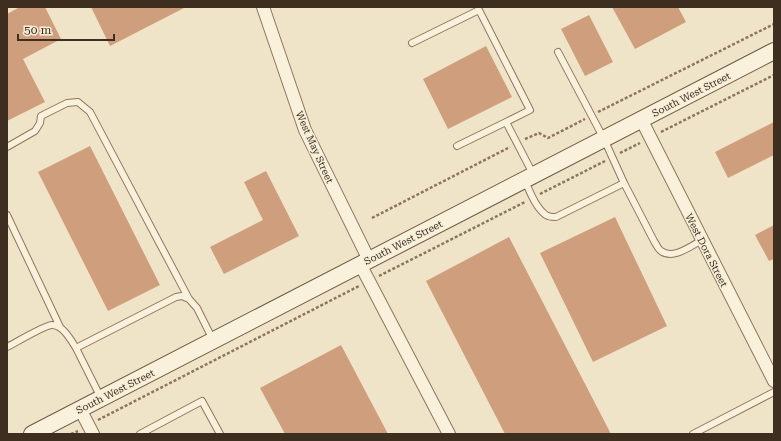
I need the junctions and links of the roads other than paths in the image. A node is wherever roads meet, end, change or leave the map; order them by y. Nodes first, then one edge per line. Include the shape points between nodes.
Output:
1 (263, 7) edge
2 (412, 43) dead end
3 (774, 51) edge
4 (558, 52) dead end
5 (642, 119) junction
6 (506, 122) junction
7 (604, 139) junction
8 (458, 146) dead end
9 (7, 147) edge
10 (529, 177) junction
11 (624, 183) junction
12 (7, 215) edge
13 (702, 240) junction
14 (364, 262) junction
15 (189, 299) junction
16 (60, 327) junction
17 (213, 340) junction
18 (7, 347) edge
19 (76, 348) junction
20 (774, 383) edge
21 (101, 398) junction
22 (80, 409) junction
23 (91, 430) edge
24 (32, 434) edge
25 (140, 434) edge
26 (220, 434) edge
27 (449, 434) edge
28 (693, 434) edge

1 - 14 street, West May Street via 305,130
2 - 6 lane via 478,10 530,110
3 - 5 main road, South West Street
4 - 7 lane
5 - 7 main road, South West Street
5 - 13 street, West Dora Street
6 - 8 lane
6 - 10 lane via 518,144
7 - 10 main road, South West Street
7 - 11 lane
9 - 15 lane via 35,131 41,116 67,103 78,102 90,112
10 - 11 lane via 533,197 550,217 556,217
10 - 14 main road, South West Street
11 - 13 lane via 661,251 672,254
12 - 16 lane
13 - 20 street, West Dora Street
14 - 17 main road, South West Street
14 - 27 street, West May Street via 369,281
15 - 17 lane via 197,308
15 - 19 lane via 176,297
16 - 18 lane via 51,325 43,328
16 - 19 lane
17 - 21 main road, South West Street
19 - 21 lane
20 - 28 lane
21 - 22 main road, South West Street
22 - 23 street
22 - 24 main road, South West Street
25 - 26 lane via 202,401

